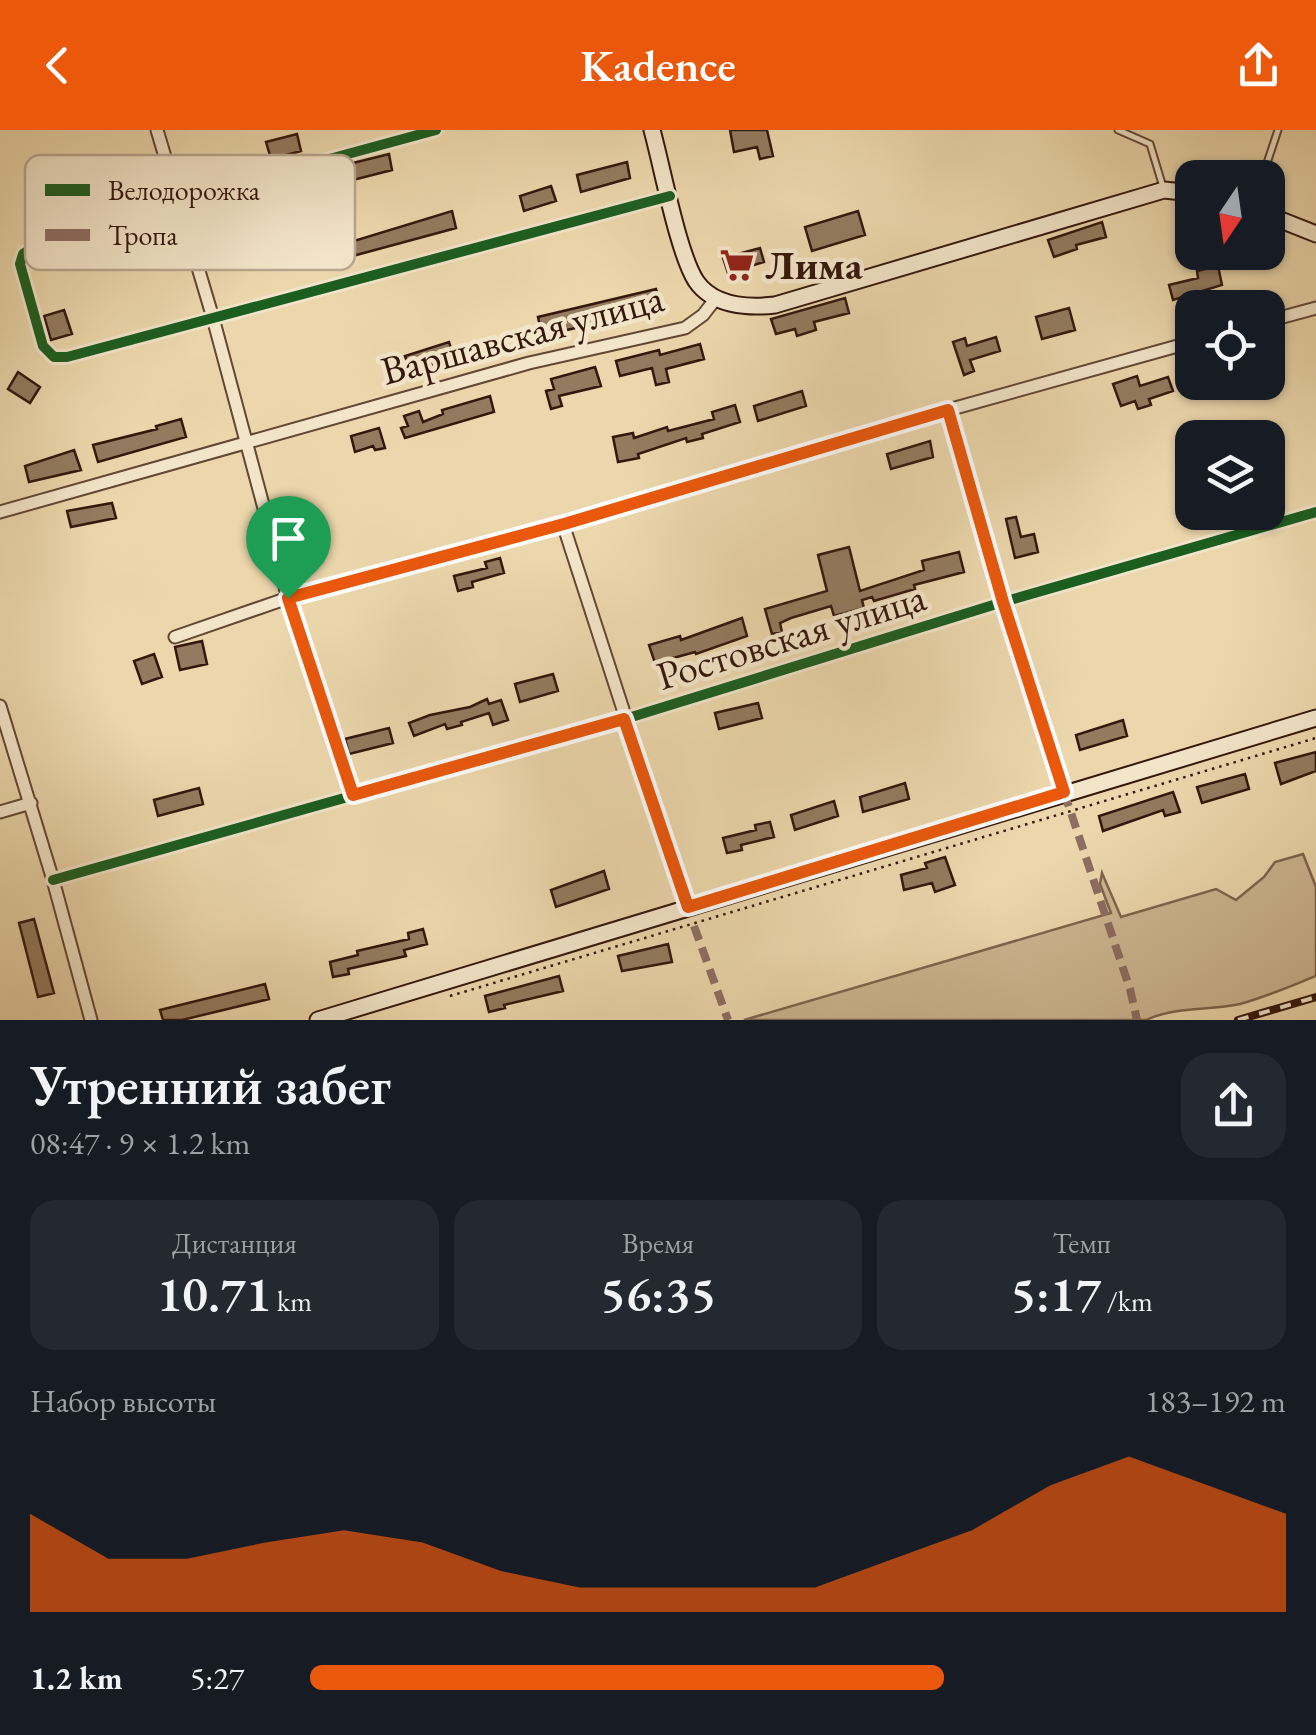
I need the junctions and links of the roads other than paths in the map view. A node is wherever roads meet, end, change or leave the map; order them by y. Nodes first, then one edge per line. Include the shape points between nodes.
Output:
1 (157, 130) edge
2 (436, 130) edge
3 (652, 130) edge
4 (1118, 130) edge
5 (1278, 130) edge
6 (164, 155) edge
7 (349, 155) edge
8 (1268, 160) edge
9 (1164, 190) junction
10 (1175, 191) edge
11 (670, 196) junction
12 (1285, 221) edge
13 (1316, 234) edge
14 (25, 253) edge
15 (198, 270) edge
16 (717, 297) junction
17 (1316, 308) edge
18 (1285, 316) edge
19 (213, 318) junction
20 (1175, 347) edge
21 (948, 410) junction
22 (246, 442) junction
23 (0, 512) edge
24 (1316, 512) edge
25 (564, 524) junction
26 (288, 598) junction
27 (1003, 602) junction
28 (174, 636) dead end
29 (0, 706) edge
30 (1316, 718) edge
31 (624, 719) junction
32 (1064, 792) junction
33 (353, 795) junction
34 (31, 803) junction
35 (0, 812) edge
36 (53, 880) junction
37 (688, 907) junction
38 (91, 1020) edge
39 (318, 1020) edge

1 - 6 street
2 - 7 street
3 - 11 main road
4 - 9 lane via 1150,144
5 - 8 lane
9 - 10 main road
9 - 16 main road, Варшавская улица via 775,305 733,306
11 - 16 main road via 696,281
11 - 19 street
12 - 13 main road
14 - 19 street via 20,264 43,346 54,357
15 - 19 street
16 - 22 street, Варшавская улица via 685,328 529,363
17 - 18 street
19 - 22 street
20 - 21 street
21 - 25 street
21 - 27 street
22 - 23 street, Варшавская улица
22 - 26 street
24 - 27 street, Ростовская улица
25 - 26 street
25 - 31 street
26 - 28 street
26 - 33 street
27 - 31 street, Ростовская улица
27 - 32 street
29 - 34 street
30 - 32 main road
31 - 33 street, Ростовская улица
31 - 37 street
32 - 37 main road
33 - 36 street, Ростовская улица
34 - 35 street
34 - 36 street
36 - 38 street
37 - 39 main road

